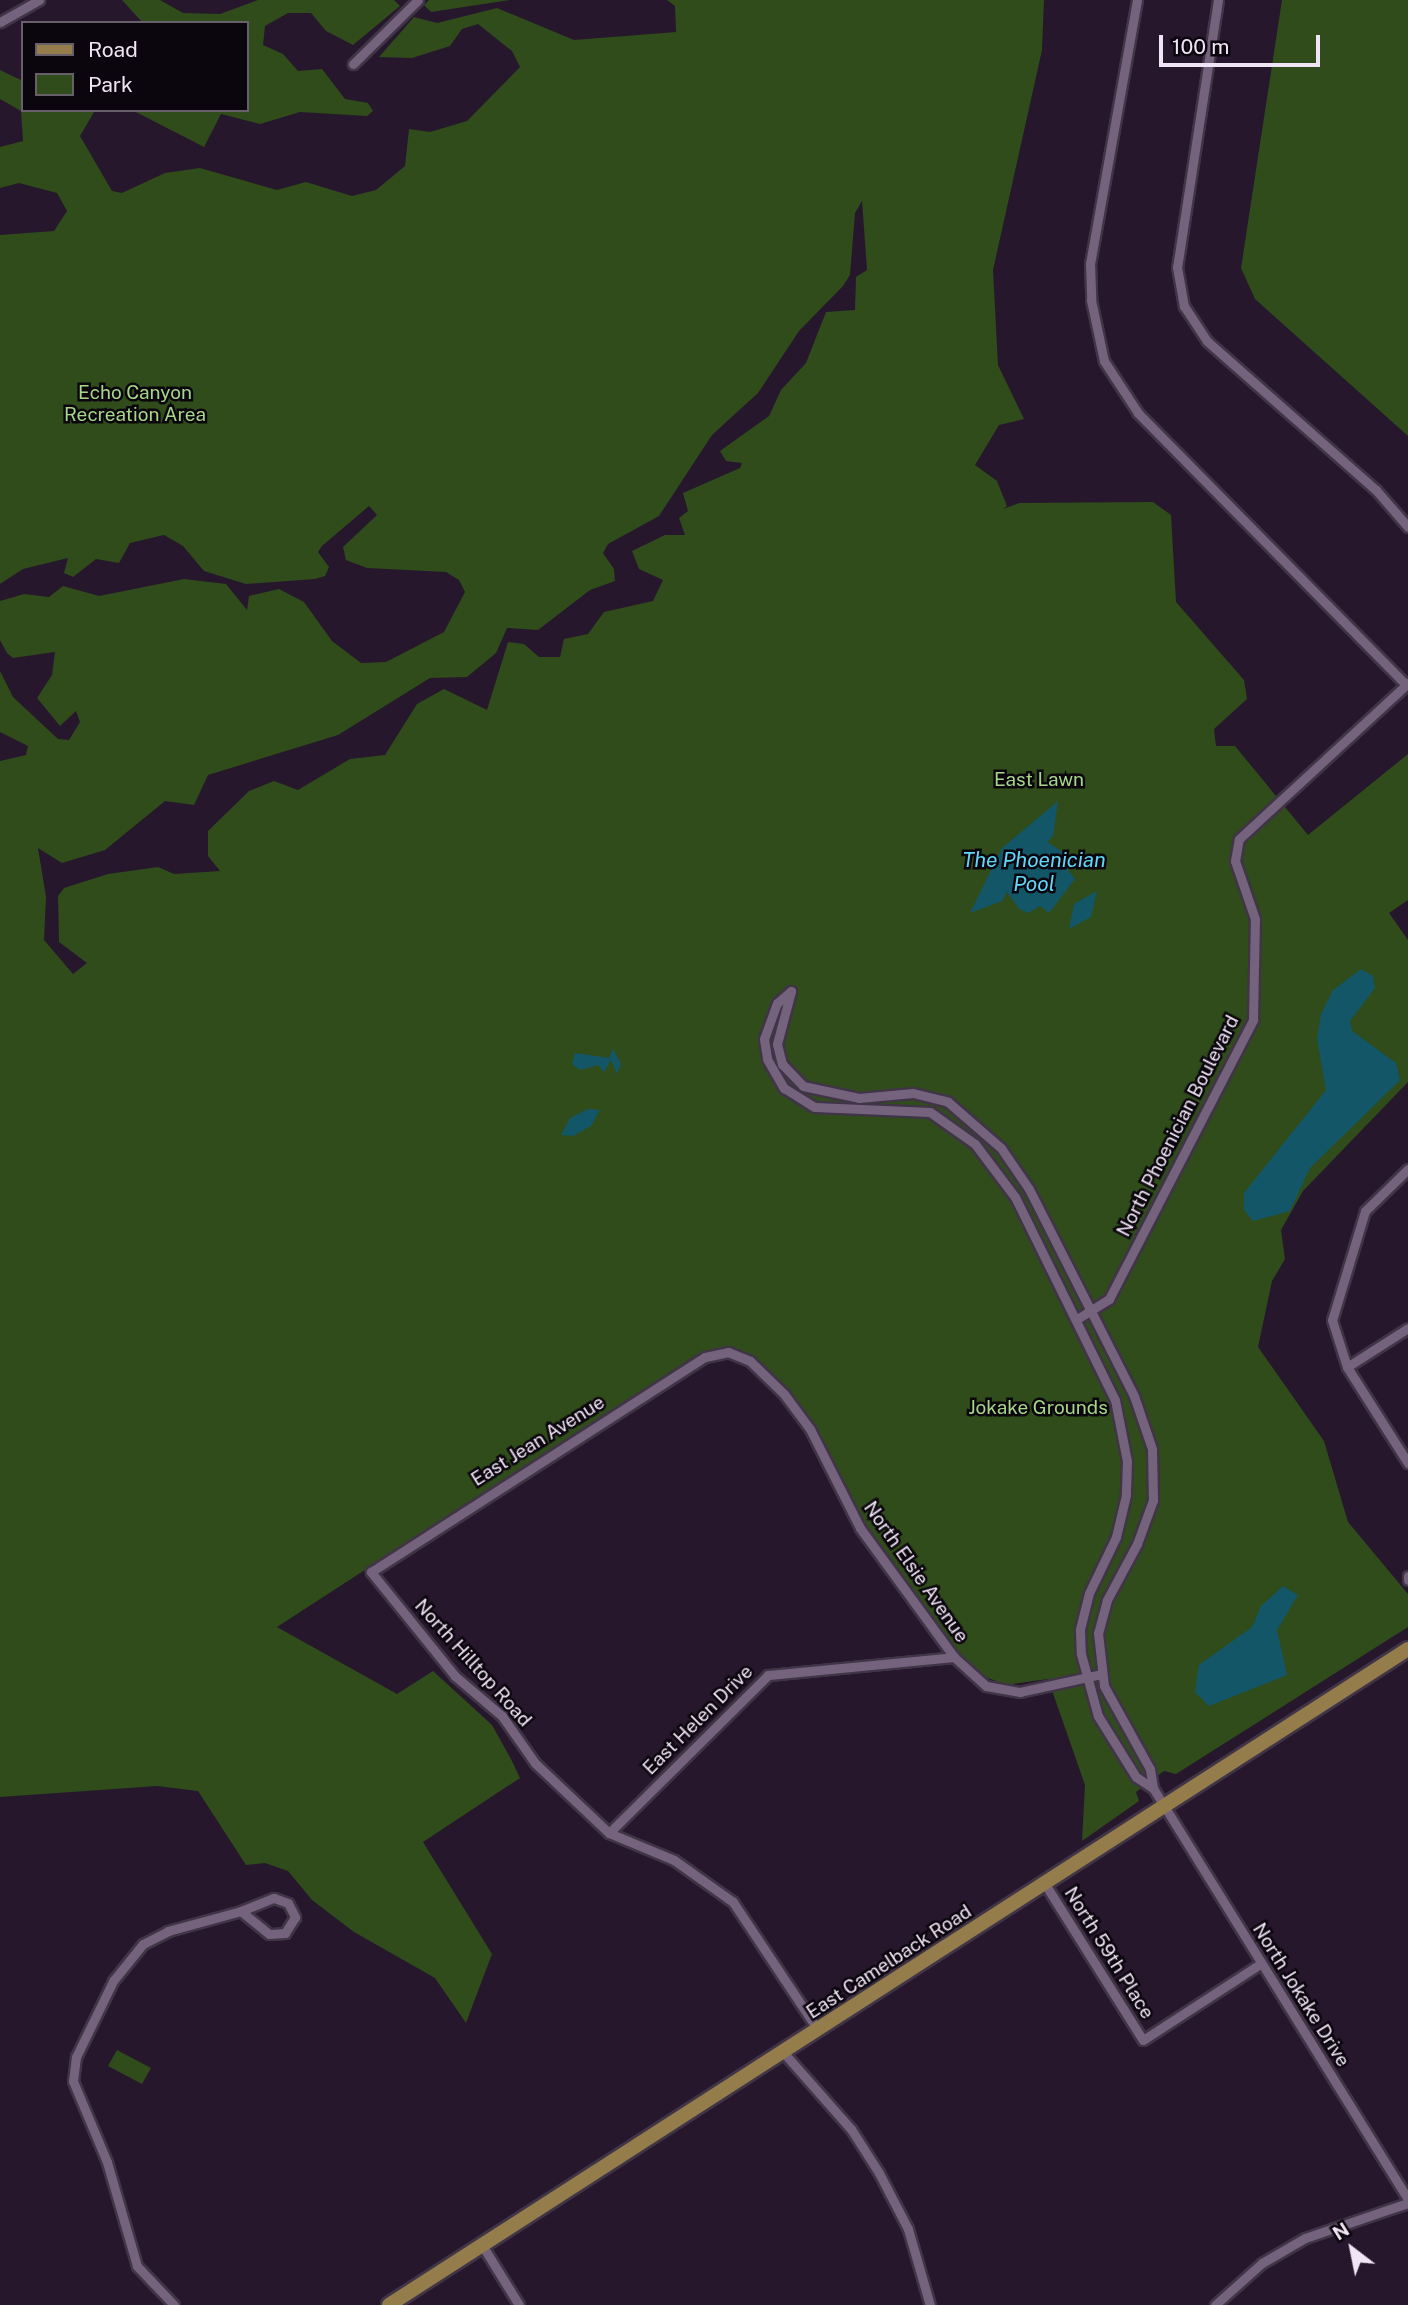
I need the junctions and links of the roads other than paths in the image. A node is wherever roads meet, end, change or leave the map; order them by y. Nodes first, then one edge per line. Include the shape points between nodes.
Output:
1 (39, 0) edge
2 (418, 0) edge
3 (1137, 0) edge
4 (1218, 0) edge
5 (0, 22) edge
6 (353, 64) dead end
7 (1408, 527) edge
8 (1407, 684) edge
9 (1408, 1169) edge
10 (1091, 1312) junction
11 (1077, 1319) junction
12 (1408, 1328) edge
13 (729, 1352) joint
14 (1347, 1367) junction
15 (1408, 1463) edge
16 (371, 1572) joint
17 (1408, 1649) edge
18 (954, 1657) junction
19 (1101, 1674) junction
20 (1084, 1678) junction
21 (1153, 1788) junction
22 (1165, 1807) junction
23 (609, 1833) junction
24 (1045, 1884) junction
25 (241, 1911) junction
26 (1260, 1964) junction
27 (818, 2030) junction
28 (783, 2052) junction
29 (1408, 2201) edge
30 (482, 2245) junction
31 (174, 2305) edge
32 (389, 2305) edge
33 (519, 2305) edge
34 (930, 2305) edge
35 (1215, 2305) edge

1 - 5 street
2 - 6 street
3 - 8 street via 1090,263 1091,300 1104,361 1138,413
4 - 7 street via 1177,267 1184,306 1207,341 1376,490
8 - 10 street, North Phoenician Boulevard via 1239,839 1235,861 1255,919 1253,1020 1109,1299
9 - 14 street via 1364,1211 1352,1242 1332,1320
10 - 11 street, North Phoenician Boulevard
10 - 11 street via 1029,1189 1001,1148 948,1102 913,1093 859,1098 803,1086 782,1064 776,1044 791,991 777,1003 764,1039 767,1059 784,1088 815,1107 908,1107 954,1125 993,1163 1015,1197
10 - 19 street via 1134,1396 1152,1449 1153,1500 1137,1544 1107,1600 1098,1633
11 - 20 street via 1115,1400 1127,1461 1121,1524 1089,1593 1080,1630
12 - 14 street
13 - 16 street, East Jean Avenue via 705,1357
13 - 18 street, North Elsie Avenue via 750,1361 784,1394 810,1429 860,1528
14 - 15 street
16 - 23 street, North Hilltop Road via 455,1676 502,1716 535,1763
17 - 22 main road, East Camelback Road
18 - 20 street, North Elsie Avenue via 986,1686 1020,1692
18 - 23 street, East Helen Drive via 768,1675
19 - 20 street, North Elsie Avenue
19 - 21 street via 1113,1710 1150,1769
20 - 21 street via 1109,1735 1136,1777
21 - 22 street
22 - 24 main road, East Camelback Road
22 - 26 street, North Jokake Drive
23 - 27 street, North Hilltop Road via 674,1860 733,1902
24 - 26 street, North 59th Place via 1143,2040
24 - 27 main road, East Camelback Road
25 - 25 street via 274,1898 288,1903 295,1917 285,1933 269,1934
25 - 31 street via 168,1931 142,1944 113,1981 76,2057 74,2081 107,2162 138,2266
26 - 29 street, North Jokake Drive
27 - 28 main road, East Camelback Road
28 - 30 main road, East Camelback Road
28 - 34 street via 851,2129 879,2173 908,2229
29 - 35 street via 1305,2238 1262,2263
30 - 32 main road, East Camelback Road
30 - 33 street

